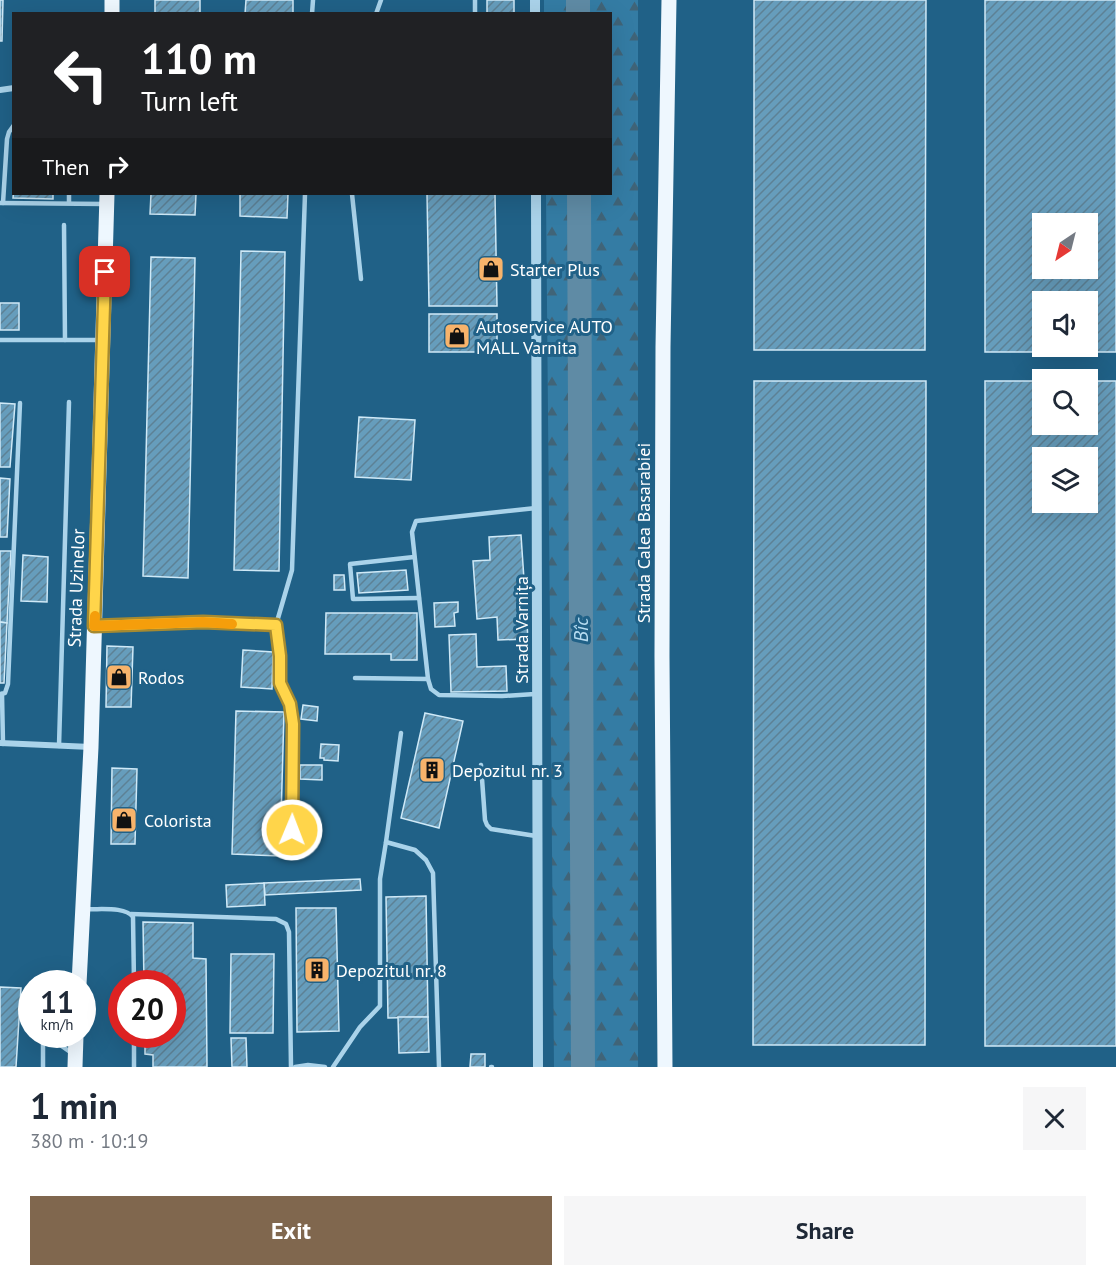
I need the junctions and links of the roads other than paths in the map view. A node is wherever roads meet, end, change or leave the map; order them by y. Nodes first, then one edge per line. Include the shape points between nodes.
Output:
1 (669, 0) edge
2 (12, 128) edge
3 (69, 195) edge
4 (305, 195) edge
5 (352, 195) edge
6 (536, 195) edge
7 (107, 199) edge
8 (2, 203) edge
9 (69, 204) junction
10 (63, 225) dead end
11 (361, 279) dead end
12 (0, 340) edge
13 (64, 340) junction
14 (103, 340) junction
15 (69, 402) dead end
16 (20, 403) dead end
17 (537, 508) junction
18 (414, 557) junction
19 (419, 598) junction
20 (276, 625) junction
21 (94, 626) junction
22 (355, 678) dead end
23 (428, 679) junction
24 (1, 694) edge
25 (538, 694) junction
26 (401, 733) dead end
27 (2, 743) edge
28 (59, 746) junction
29 (91, 747) junction
30 (481, 765) dead end
31 (292, 830) dead end
32 (538, 836) junction
33 (386, 842) junction
34 (83, 909) junction
35 (131, 914) junction
36 (80, 970) edge
37 (134, 970) edge
38 (44, 1048) edge
39 (60, 1048) edge
40 (134, 1048) edge
41 (75, 1061) edge
42 (43, 1067) edge
43 (134, 1067) edge
44 (293, 1067) edge
45 (325, 1067) edge
46 (333, 1067) edge
47 (439, 1067) edge
48 (538, 1067) edge
49 (665, 1067) edge

1 - 49 main road, Strada Calea Basarabiei via 663,347
2 - 8 lane via 7,140
3 - 9 lane
4 - 20 lane via 292,570
5 - 11 lane
6 - 17 street, Strada Varnița
7 - 9 lane
7 - 14 main road, Strada Uzinelor
8 - 9 lane
10 - 13 lane
12 - 13 lane
13 - 14 lane
14 - 21 main road, Strada Uzinelor
15 - 28 lane
16 - 24 lane via 8,684 7,691
17 - 18 lane via 416,521 412,532
17 - 25 street, Strada Varnița
18 - 19 lane
18 - 19 lane via 350,564 353,599
19 - 23 lane
20 - 21 lane via 203,622
20 - 31 lane via 280,683 290,704 293,724
21 - 29 main road, Strada Uzinelor
22 - 23 lane
23 - 25 lane via 431,689 439,695
24 - 27 lane
25 - 32 street, Strada Varnița
26 - 33 lane
27 - 28 street
28 - 29 street
29 - 34 main road, Strada Uzinelor
30 - 32 lane via 487,825 491,829
32 - 48 street, Strada Varnița
33 - 46 lane via 380,879 380,1006
33 - 47 lane via 415,850 433,873
34 - 35 lane via 123,910
34 - 36 main road, Strada Uzinelor
35 - 37 lane
35 - 44 lane via 276,919 286,924 290,932
38 - 42 lane
39 - 41 lane
40 - 43 lane
44 - 45 lane

